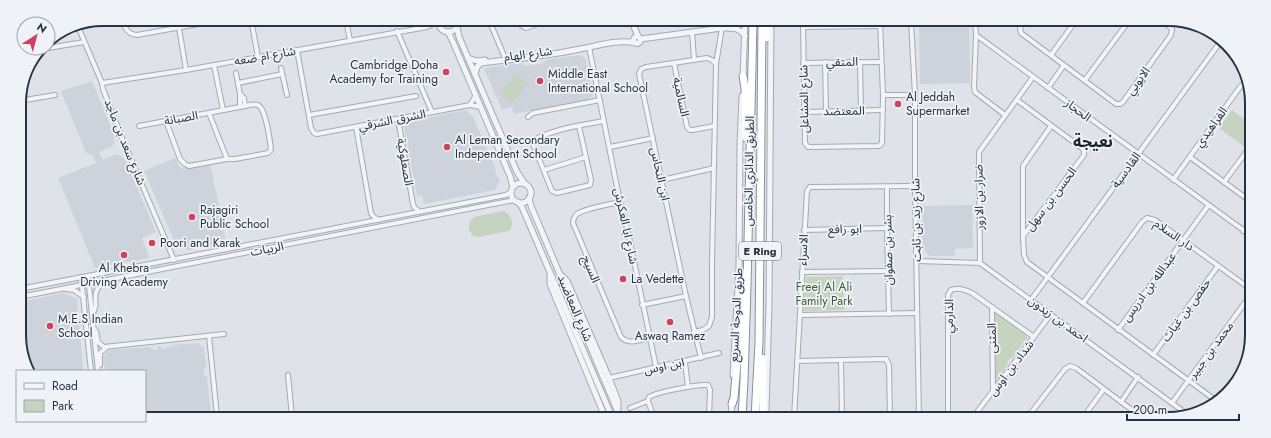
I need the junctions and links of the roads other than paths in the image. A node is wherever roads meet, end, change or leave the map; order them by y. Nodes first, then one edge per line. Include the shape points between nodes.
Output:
1 (125, 26) edge
2 (187, 26) edge
3 (252, 26) edge
4 (347, 26) edge
5 (440, 26) edge
6 (492, 26) edge
7 (522, 26) edge
8 (532, 26) edge
9 (633, 26) edge
10 (737, 26) edge
11 (744, 26) edge
12 (753, 26) edge
13 (762, 26) edge
14 (767, 26) edge
15 (771, 26) edge
16 (822, 26) edge
17 (880, 26) edge
18 (911, 26) edge
19 (975, 26) edge
20 (1021, 26) edge
21 (1072, 26) edge
22 (1125, 26) edge
23 (1169, 26) edge
24 (427, 27) joint
25 (457, 27) joint
26 (803, 27) joint
27 (179, 28) junction
28 (722, 28) junction
29 (734, 28) junction
30 (441, 29) junction
31 (79, 30) edge
32 (397, 32) junction
33 (448, 32) junction
34 (692, 32) junction
35 (976, 35) junction
36 (745, 37) junction
37 (636, 39) junction
38 (350, 40) junction
39 (84, 42) junction
40 (1218, 45) edge
41 (56, 47) edge
42 (589, 47) junction
43 (297, 50) junction
44 (1051, 55) junction
45 (258, 57) junction
46 (468, 58) junction
47 (505, 58) junction
48 (694, 59) junction
49 (825, 62) junction
50 (860, 62) junction
51 (882, 62) junction
52 (674, 63) junction
53 (804, 63) junction
54 (716, 64) junction
55 (214, 65) junction
56 (1064, 65) junction
57 (281, 68) dead end
58 (186, 70) junction
59 (236, 73) dead end
60 (282, 74) junction
61 (475, 74) junction
62 (743, 76) junction
63 (1033, 77) junction
64 (1085, 80) junction
65 (102, 83) junction
66 (238, 83) junction
67 (761, 84) junction
68 (1243, 84) edge
69 (1048, 88) junction
70 (55, 95) dead end
71 (287, 95) dead end
72 (883, 95) junction
73 (915, 95) junction
74 (416, 96) dead end
75 (476, 96) junction
76 (26, 100) edge
77 (600, 100) junction
78 (1017, 100) junction
79 (470, 105) junction
80 (243, 106) junction
81 (481, 107) junction
82 (223, 110) junction
83 (861, 110) junction
84 (883, 110) junction
85 (826, 111) junction
86 (432, 112) junction
87 (805, 112) junction
88 (208, 113) junction
89 (309, 115) junction
90 (1005, 115) junction
91 (528, 117) dead end
92 (398, 119) junction
93 (166, 121) junction
94 (604, 121) junction
95 (139, 126) dead end
96 (579, 126) junction
97 (714, 126) junction
98 (1051, 126) junction
99 (356, 127) junction
100 (653, 138) junction
101 (610, 148) junction
102 (1138, 154) junction
103 (1245, 154) edge
104 (1190, 156) junction
105 (586, 157) junction
106 (227, 159) junction
107 (750, 164) junction
108 (714, 168) junction
109 (544, 170) junction
110 (662, 180) junction
111 (1173, 180) junction
112 (1224, 182) junction
113 (525, 184) junction
114 (914, 186) junction
115 (887, 187) junction
116 (512, 189) junction
117 (1245, 197) edge
118 (529, 198) junction
119 (516, 201) junction
120 (620, 202) junction
121 (413, 204) junction
122 (1208, 206) junction
123 (419, 211) junction
124 (409, 213) junction
125 (371, 214) junction
126 (379, 220) junction
127 (367, 222) junction
128 (887, 228) junction
129 (1245, 228) edge
130 (804, 230) junction
131 (1243, 231) joint
132 (1022, 236) junction
133 (1183, 241) junction
134 (174, 260) junction
135 (917, 261) junction
136 (980, 263) junction
137 (1218, 266) junction
138 (888, 271) junction
139 (802, 272) junction
140 (550, 274) junction
141 (561, 275) junction
142 (88, 276) junction
143 (82, 277) junction
144 (1048, 277) junction
145 (107, 280) junction
146 (89, 283) junction
147 (83, 284) junction
148 (1245, 285) edge
149 (747, 286) junction
150 (26, 288) edge
151 (61, 288) junction
152 (26, 296) edge
153 (686, 296) junction
154 (84, 297) junction
155 (1031, 300) junction
156 (1083, 303) junction
157 (1245, 303) edge
158 (642, 305) junction
159 (992, 307) junction
160 (917, 313) junction
161 (890, 314) junction
162 (1051, 314) junction
163 (92, 315) junction
164 (800, 315) junction
165 (94, 328) junction
166 (1118, 330) junction
167 (694, 332) junction
168 (224, 334) dead end
169 (571, 335) junction
170 (209, 336) junction
171 (1034, 337) junction
172 (649, 338) junction
173 (578, 339) junction
174 (759, 342) junction
175 (107, 347) junction
176 (719, 353) dead end
177 (1153, 355) junction
178 (701, 358) junction
179 (841, 360) junction
180 (797, 361) junction
181 (685, 362) junction
182 (656, 368) junction
183 (91, 370) edge
184 (98, 370) edge
185 (98, 370) edge
186 (288, 375) dead end
187 (609, 378) junction
188 (1138, 378) junction
189 (1188, 381) junction
190 (688, 387) junction
191 (1104, 389) junction
192 (993, 393) junction
193 (1212, 398) edge
194 (648, 401) junction
195 (1121, 402) junction
196 (1172, 403) junction
197 (732, 404) junction
198 (630, 408) dead end
199 (1182, 410) edge
200 (217, 412) edge
201 (292, 412) edge
202 (604, 412) edge
203 (610, 412) edge
204 (619, 412) edge
205 (620, 412) edge
206 (652, 412) edge
207 (709, 412) edge
208 (732, 412) edge
209 (742, 412) edge
210 (755, 412) edge
211 (764, 412) edge
212 (765, 412) edge
213 (794, 412) edge
214 (842, 412) edge
215 (890, 412) edge
216 (919, 412) edge
217 (948, 412) edge
218 (979, 412) edge
219 (1032, 412) edge
220 (1087, 412) edge
221 (1135, 412) edge

1 - 27 street via 132,34
2 - 27 street
3 - 45 street
4 - 38 street
5 - 30 street
6 - 47 street
7 - 8 street
9 - 37 street
10 - 29 street
11 - 36 street, طريق الدوحة السريع
12 - 107 highway, الطريق الدائري الخامس / E Ring
13 - 67 highway, الطريق الدائري الخامس / E Ring
14 - 67 highway
15 - 212 street
16 - 26 street
17 - 51 street, شارع المشاعل
18 - 73 street, شارع زيد بن ثابت
19 - 35 street
20 - 44 street, الايوبي via 1021,33
21 - 44 street
22 - 64 street
23 - 64 street, الايوبي via 1172,29 1171,35 1120,104 1116,104
24 - 30 street, شارع ام ضعه
24 - 32 street, شارع ام ضعه
25 - 33 street
25 - 46 street
26 - 53 street, شارع المشاعل
27 - 58 street
28 - 29 street, شارع الهام
28 - 34 street, شارع الهام
28 - 54 street
29 - 36 street via 741,31
30 - 33 street
31 - 39 street, شارع سعد بن ماجد
32 - 38 street, شارع ام ضعه
32 - 86 street
33 - 75 street
34 - 37 street, شارع الهام
34 - 48 street
35 - 63 street, الحجاز
35 - 90 street via 975,92
36 - 62 street, طريق الدوحة السريع
37 - 42 street, شارع الهام
38 - 43 street, شارع ام ضعه
39 - 41 street
39 - 65 street, شارع سعد بن ماجد
40 - 102 street, القادسية
42 - 47 street, شارع الهام
42 - 61 street, شارع الهام via 482,63 477,67
42 - 77 street, شارع ابا العكرش
43 - 45 street, شارع ام ضعه
43 - 89 street via 305,79
44 - 56 street, الايوبي
45 - 55 street, شارع ام ضعه
46 - 47 street, شارع الهام via 477,61
46 - 61 street
48 - 52 street, ابن النحاس
48 - 54 street, ابن النحاس via 707,58
49 - 50 street, المتقي
49 - 53 street, المتقي
49 - 85 street
50 - 51 street, المتقي
50 - 83 street
51 - 72 street, شارع المشاعل
52 - 97 street, السالمية via 687,127 693,130
52 - 100 street, ابن النحاس via 646,67 641,69 639,74
53 - 87 street, شارع المشاعل
54 - 97 street
55 - 58 street, شارع ام ضعه
55 - 82 street
56 - 64 street, الايوبي
56 - 69 street
57 - 60 street
58 - 65 street, شارع ام ضعه
59 - 66 street
60 - 66 street
60 - 71 street
61 - 113 street via 517,172
62 - 107 highway via 746,155
62 - 197 street, طريق الدوحة السريع via 739,268
63 - 69 street, الحجاز
63 - 78 street, ضرار بن الازور
65 - 134 street, شارع سعد بن ماجد via 120,133
66 - 80 street via 240,94 244,98
67 - 174 highway, الطريق الدائري الخامس / E Ring
68 - 104 street, الفراهيدي
69 - 102 street, الحجاز
70 - 76 street
72 - 73 street
72 - 84 street, شارع المشاعل
73 - 114 street, شارع زيد بن ثابت
74 - 89 street
75 - 79 street
75 - 81 street
77 - 91 street via 533,113
77 - 94 street, شارع ابا العكرش
78 - 90 street, ضرار بن الازور
78 - 98 street, الحسن بن سهل
79 - 81 street, الشرق الشرقي
79 - 86 street, الشرق الشرقي
80 - 82 street, الصبانة
80 - 106 street, الصبانة via 258,105 264,112 271,148 268,153
81 - 116 street via 510,176
82 - 88 street, الصبانة
83 - 84 street, المعتضد
83 - 85 street, المعتضد
84 - 87 street, شارع المشاعل via 883,141 879,146 807,147 804,143
85 - 87 street, المعتضد
86 - 92 street, الشرق الشرقي
88 - 93 street, الصبانة
88 - 106 street
89 - 99 street, الشرق الشرقي via 314,133
90 - 136 street, ضرار بن الازور via 979,152
92 - 99 street, الشرق الشرقي
92 - 121 street, الصعلوكية
93 - 95 street, الصبانة
93 - 106 street via 180,159 185,164
94 - 96 street
94 - 101 street, شارع ابا العكرش
96 - 105 street
96 - 109 street via 534,140 533,144
97 - 108 street
98 - 132 street via 1023,166
98 - 132 street, الحسن بن سهل via 1082,149 1084,155
99 - 125 street
100 - 101 street
100 - 110 street, ابن النحاس
101 - 120 street, شارع ابا العكرش
102 - 111 street, الحجاز
102 - 144 street, القادسية
103 - 112 street
104 - 111 street, الفراهيدي
104 - 112 street, الفراهيدي
105 - 109 street
105 - 109 street via 590,185 556,193 552,191
107 - 149 highway, الطريق الدائري الخامس / E Ring
108 - 110 street
108 - 167 street via 712,317 709,326
110 - 153 street, ابن النحاس
111 - 122 street, الحجاز
112 - 117 street, الفراهيدي
113 - 116 street via 518,183
113 - 118 street via 529,188
114 - 115 street, الاسراء
114 - 135 street, شارع زيد بن ثابت
115 - 128 street, بشر بن صفوان
115 - 130 street, الاسراء via 809,188 806,192
116 - 119 street
116 - 123 street, الربيات via 506,195
118 - 119 street via 524,202
118 - 141 street, شارع المعاضيد
119 - 140 street, شارع المعاضيد via 522,207
119 - 145 street, الربيات
120 - 158 street, شارع ابا العكرش
120 - 172 street, السيج via 578,214 574,217 573,223 621,337 629,342
121 - 123 street
121 - 124 street
122 - 131 street, الحجاز
122 - 133 street, عبدالله بن ادريس
123 - 124 street, الربيات
124 - 126 street, الربيات
125 - 126 street
125 - 127 street
126 - 127 street, الربيات
127 - 134 street, الربيات
128 - 130 street, ابو رافع
128 - 138 street, بشر بن صفوان
129 - 131 street
130 - 139 street, الاسراء
132 - 144 street via 1024,259
133 - 137 street, دار السلام
133 - 156 street, دار السلام via 1154,220 1144,219
133 - 166 street, عبدالله بن ادريس
134 - 142 street, الربيات
135 - 136 street
135 - 160 street, شارع زيد بن ثابت
136 - 155 street, احمد بن زيدون
137 - 148 street, دار السلام
137 - 177 street, حفص بن غياث
138 - 139 street
138 - 161 street, بشر بن صفوان
139 - 164 street, الاسراء
140 - 169 street via 550,284
140 - 173 street, شارع المعاضيد
141 - 187 street via 567,280
141 - 204 street, شارع المعاضيد
142 - 143 street, الربيات
142 - 146 street
143 - 147 street
143 - 150 street, الربيات
144 - 155 street, القادسية
144 - 156 street
145 - 146 street, الربيات
145 - 163 street via 96,290 96,307
146 - 147 street, الربيات
146 - 163 street
147 - 151 street, الربيات
147 - 154 street
149 - 197 highway via 742,301
149 - 209 highway, الطريق الدائري الخامس / E Ring
151 - 152 street, الربيات
151 - 154 street via 74,290
153 - 158 street
153 - 167 street, ابن النحاس
154 - 183 street via 87,352
155 - 162 street, احمد بن زيدون
156 - 166 street
157 - 189 street, محمد بن جبير
158 - 172 street, شارع ابا العكرش
159 - 171 street, الدارمي
159 - 192 street, المثنى
159 - 217 street, الدارمي via 966,290 950,290
160 - 161 street
160 - 216 street, شارع زيد بن ثابت
161 - 164 street
162 - 171 street, شداد بن اوس
162 - 188 street, احمد بن زيدون
163 - 165 street
164 - 180 street, الاسراء
165 - 175 street via 99,344
165 - 184 street
166 - 177 street
167 - 178 street, ابن النحاس
168 - 170 street
169 - 173 street
169 - 202 street
170 - 175 street
170 - 200 street
171 - 192 street, شداد بن اوس
172 - 182 street, شارع ابا العكرش
173 - 203 street, شارع المعاضيد
174 - 210 highway, الطريق الدائري الخامس / E Ring
174 - 211 highway
175 - 185 street via 100,353
176 - 178 street, ابن اوس
177 - 189 street
178 - 181 street, ابن اوس
179 - 180 street
179 - 214 street
179 - 215 street via 886,359 889,365
180 - 213 street, الاسراء
181 - 182 street, ابن اوس
181 - 190 street
182 - 187 street, ابن اوس
186 - 201 street
187 - 205 street
188 - 195 street
188 - 196 street, احمد بن زيدون
189 - 193 street
189 - 196 street, محمد بن جبير
190 - 194 street via 654,394
190 - 207 street via 708,385
191 - 195 street
191 - 219 street via 1070,366
191 - 220 street
192 - 218 street, شداد بن اوس
194 - 198 street
194 - 206 street
195 - 221 street
196 - 199 street, احمد بن زيدون
197 - 208 street, طريق الدوحة السريع

